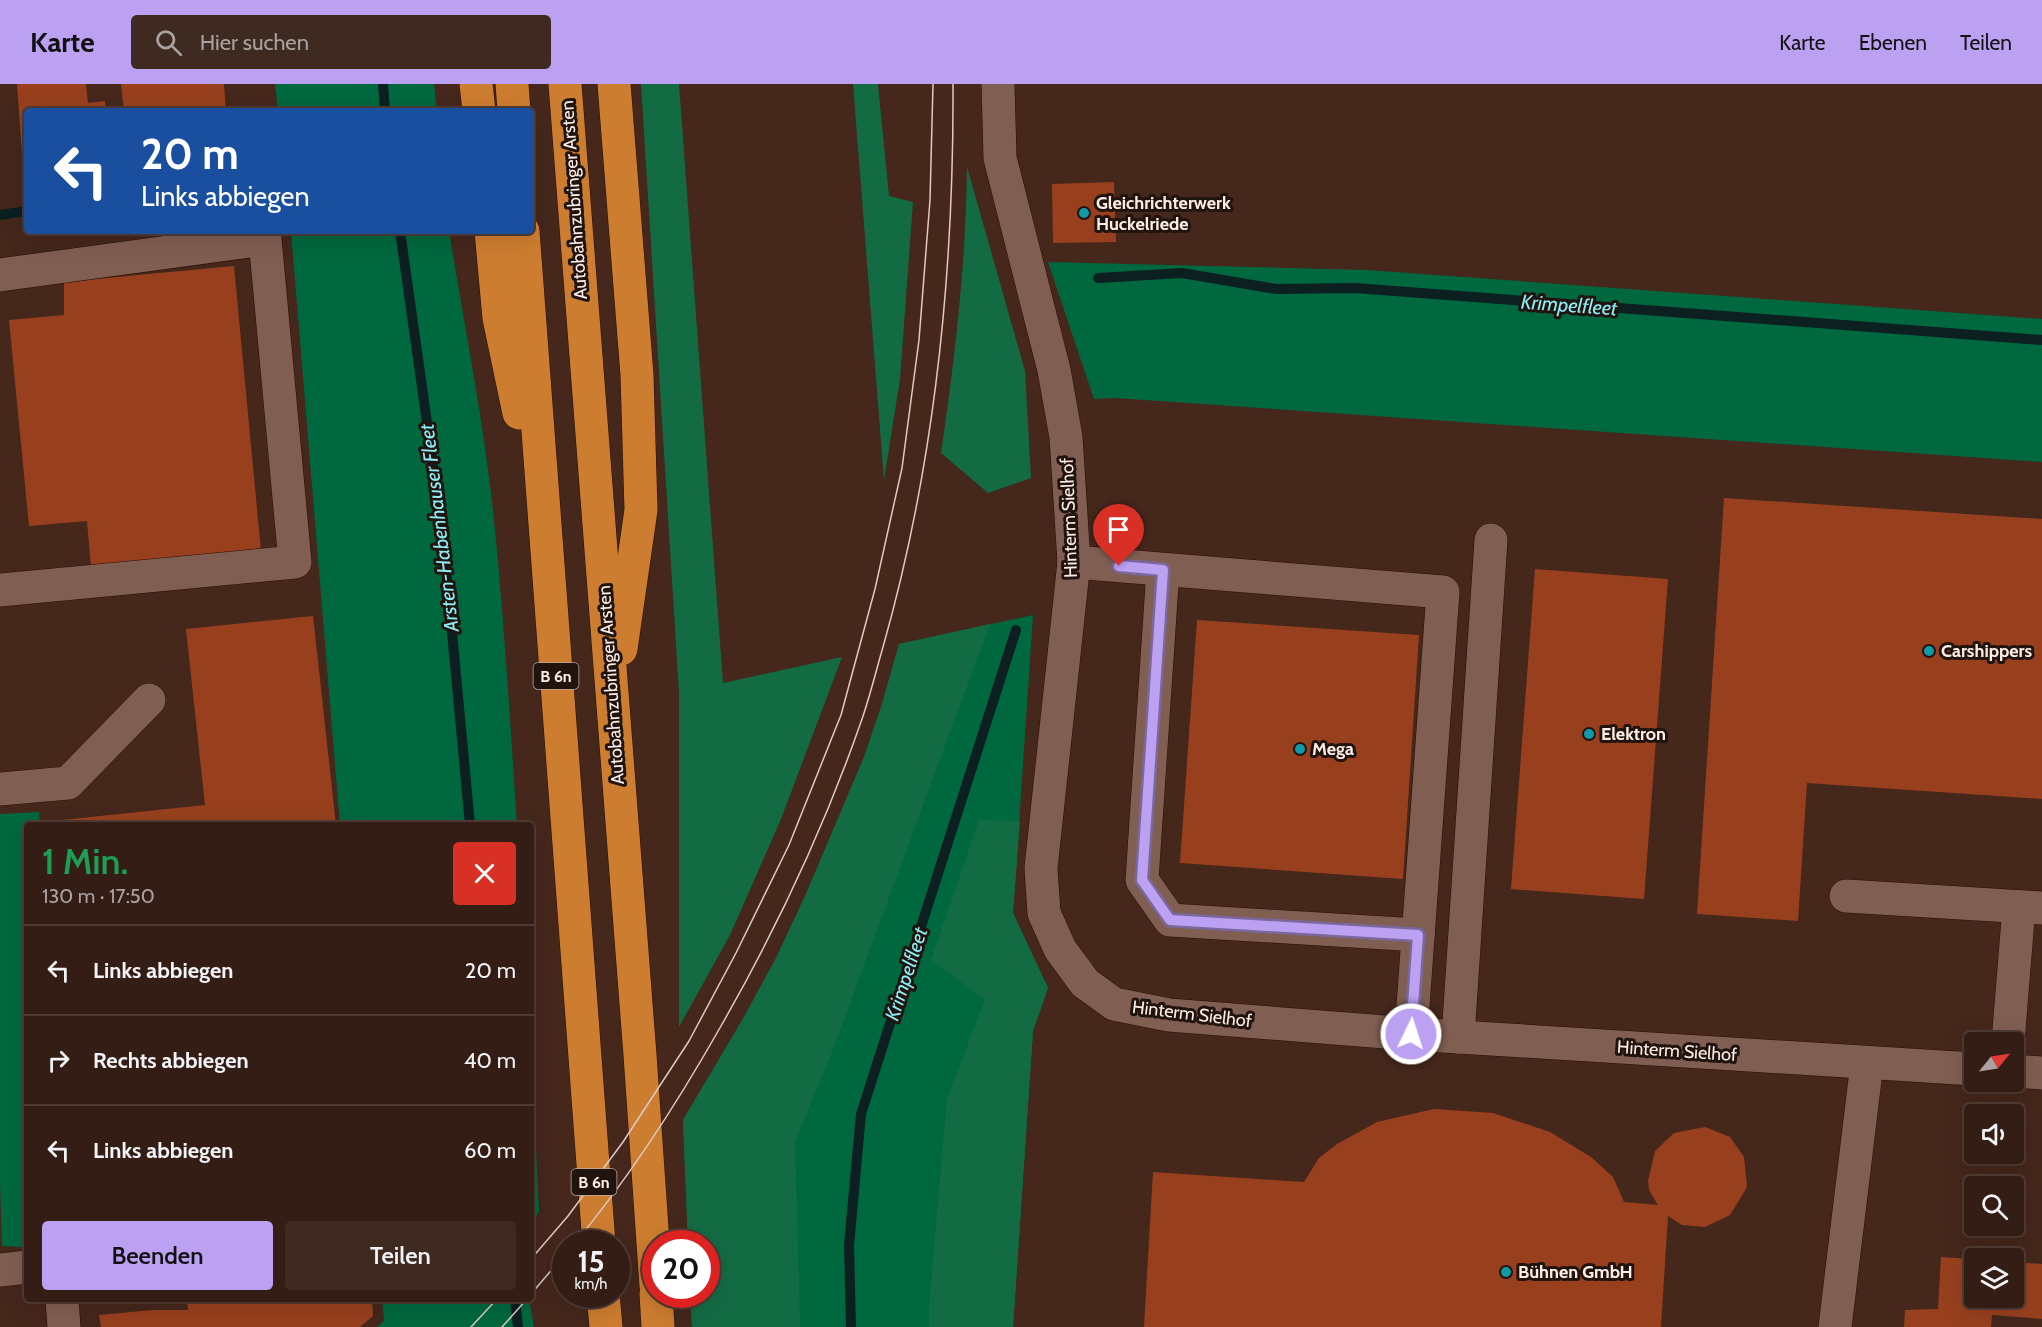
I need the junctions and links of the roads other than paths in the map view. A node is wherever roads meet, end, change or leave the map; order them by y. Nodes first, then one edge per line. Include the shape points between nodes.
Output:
1 (476, 84) edge
2 (512, 84) edge
3 (565, 84) edge
4 (614, 84) edge
5 (998, 84) edge
6 (479, 108) edge
7 (514, 108) edge
8 (491, 234) edge
9 (523, 234) edge
10 (0, 275) edge
11 (546, 538) junction
12 (1491, 540) dead end
13 (1074, 562) junction
14 (1163, 570) junction
15 (0, 590) edge
16 (150, 700) dead end
17 (613, 707) junction
18 (0, 789) edge
19 (1846, 896) dead end
20 (2030, 907) edge
21 (1418, 935) junction
22 (2010, 1032) edge
23 (1411, 1034) junction
24 (1458, 1037) junction
25 (1867, 1062) junction
26 (1964, 1068) edge
27 (2024, 1072) edge
28 (2042, 1073) edge
29 (598, 1230) edge
30 (652, 1230) edge
31 (24, 1267) edge
32 (0, 1270) edge
33 (62, 1302) edge
34 (604, 1308) edge
35 (657, 1308) edge
36 (64, 1327) edge
37 (606, 1327) edge
38 (658, 1327) edge
39 (1835, 1327) edge

1 - 6 highway
2 - 7 highway
3 - 17 highway, Autobahnzubringer Arsten
4 - 17 highway via 637,375 641,510
5 - 13 street, Hinterm Sielhof via 1000,158 1054,370 1066,437
8 - 11 highway via 499,318
9 - 11 highway, B 6n
10 - 15 street via 265,239 295,562
11 - 29 highway, B 6n
12 - 24 street
13 - 14 street
13 - 23 street, Hinterm Sielhof via 1041,868 1044,914 1060,949 1085,983 1114,1004 1169,1015
14 - 21 street via 1142,880 1170,920
14 - 21 street via 1443,592
16 - 18 street via 68,783
17 - 30 highway, Autobahnzubringer Arsten
19 - 20 street
20 - 22 street
21 - 23 street
23 - 24 street, Hinterm Sielhof
24 - 25 street, Hinterm Sielhof
25 - 26 street, Hinterm Sielhof
25 - 39 street
27 - 28 street
31 - 32 street
33 - 36 street
34 - 37 highway
35 - 38 highway

